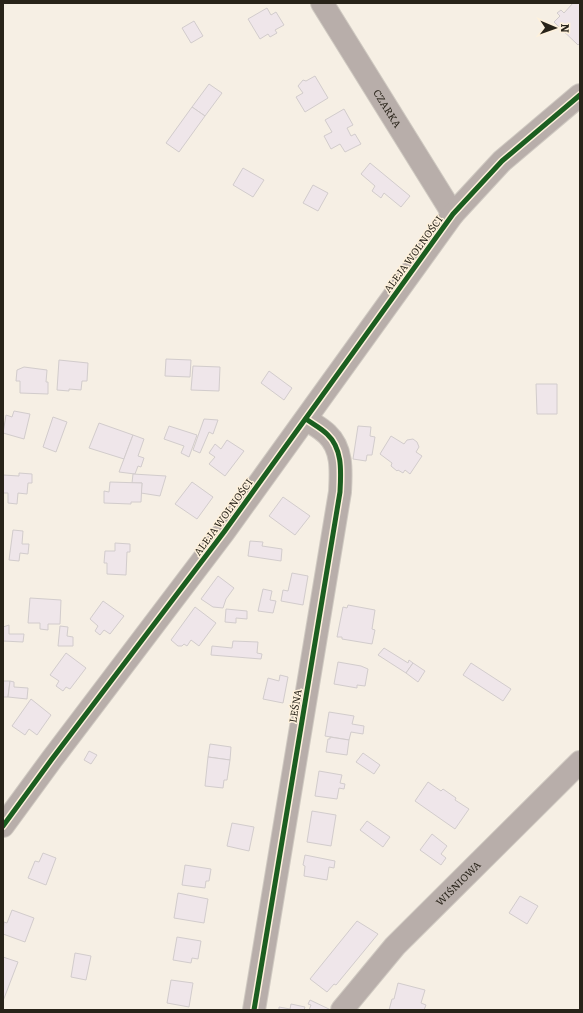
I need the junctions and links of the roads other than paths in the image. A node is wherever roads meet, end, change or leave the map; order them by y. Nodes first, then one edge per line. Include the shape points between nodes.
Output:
1 (322, 3) edge
2 (580, 95) edge
3 (453, 214) junction
4 (306, 419) junction
5 (580, 762) edge
6 (3, 826) edge
7 (254, 1010) edge
8 (342, 1010) edge

1 - 3 street, CZARKA
2 - 3 street, ALEJA WOLNOŚCI via 502,160
3 - 4 street, ALEJA WOLNOŚCI
4 - 6 street, ALEJA WOLNOŚCI
4 - 7 street, LEŚNA via 327,434 336,447 341,466 340,492
5 - 8 street, WIŚNIOWA via 395,946

